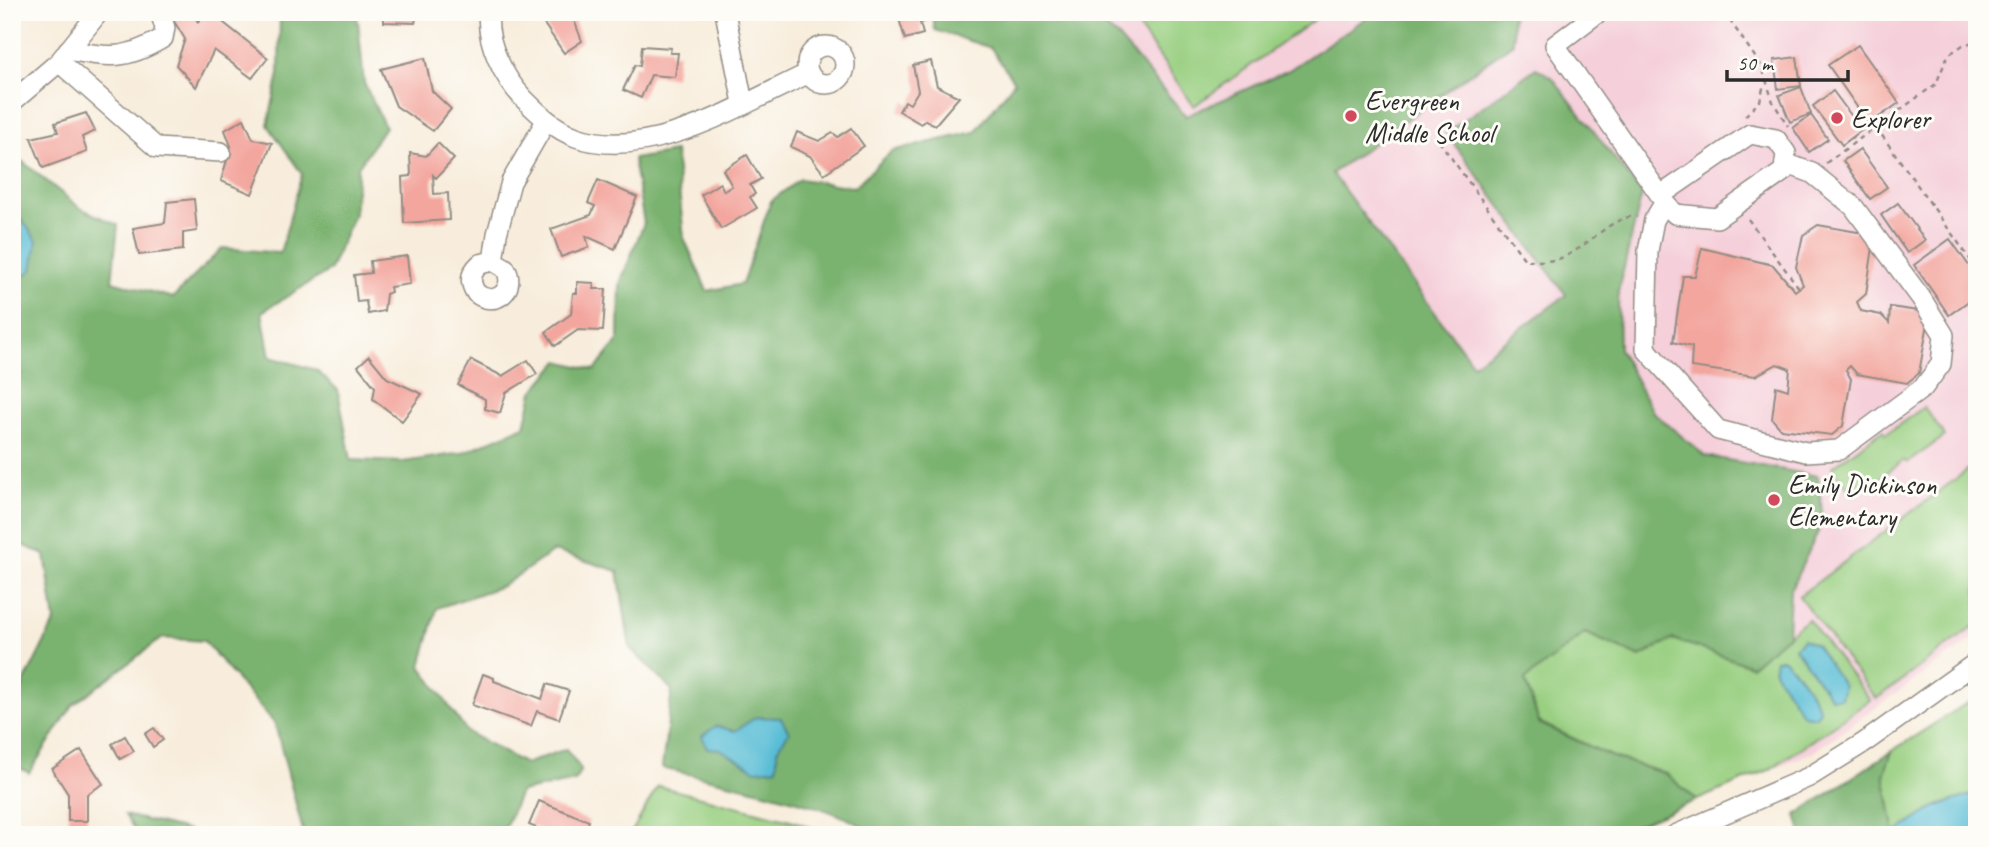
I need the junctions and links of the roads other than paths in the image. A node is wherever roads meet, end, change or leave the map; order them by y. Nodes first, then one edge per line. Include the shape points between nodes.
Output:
1 (99, 12) edge
2 (160, 12) edge
3 (489, 12) edge
4 (725, 12) edge
5 (1599, 12) edge
6 (64, 56) junction
7 (808, 73) dead end
8 (12, 102) edge
9 (743, 103) junction
10 (546, 121) junction
11 (221, 152) dead end
12 (1785, 163) junction
13 (1663, 199) junction
14 (494, 261) dead end
15 (1977, 662) edge
16 (1675, 835) edge

1 - 6 street
2 - 6 street via 163,38 129,55
3 - 10 street via 495,53 517,92
4 - 9 street
5 - 13 street via 1555,45
6 - 8 street
6 - 11 street via 157,148
7 - 9 street
9 - 10 street via 672,136 644,141 613,143 576,137
10 - 14 street via 511,182
12 - 13 street via 1784,171 1717,218 1675,214
12 - 13 street via 1786,153 1776,139 1751,134
12 - 13 street via 1812,173 1853,206 1944,335 1941,364 1923,388 1839,450 1805,452 1718,430 1646,349 1648,251
15 - 16 street via 1809,777

